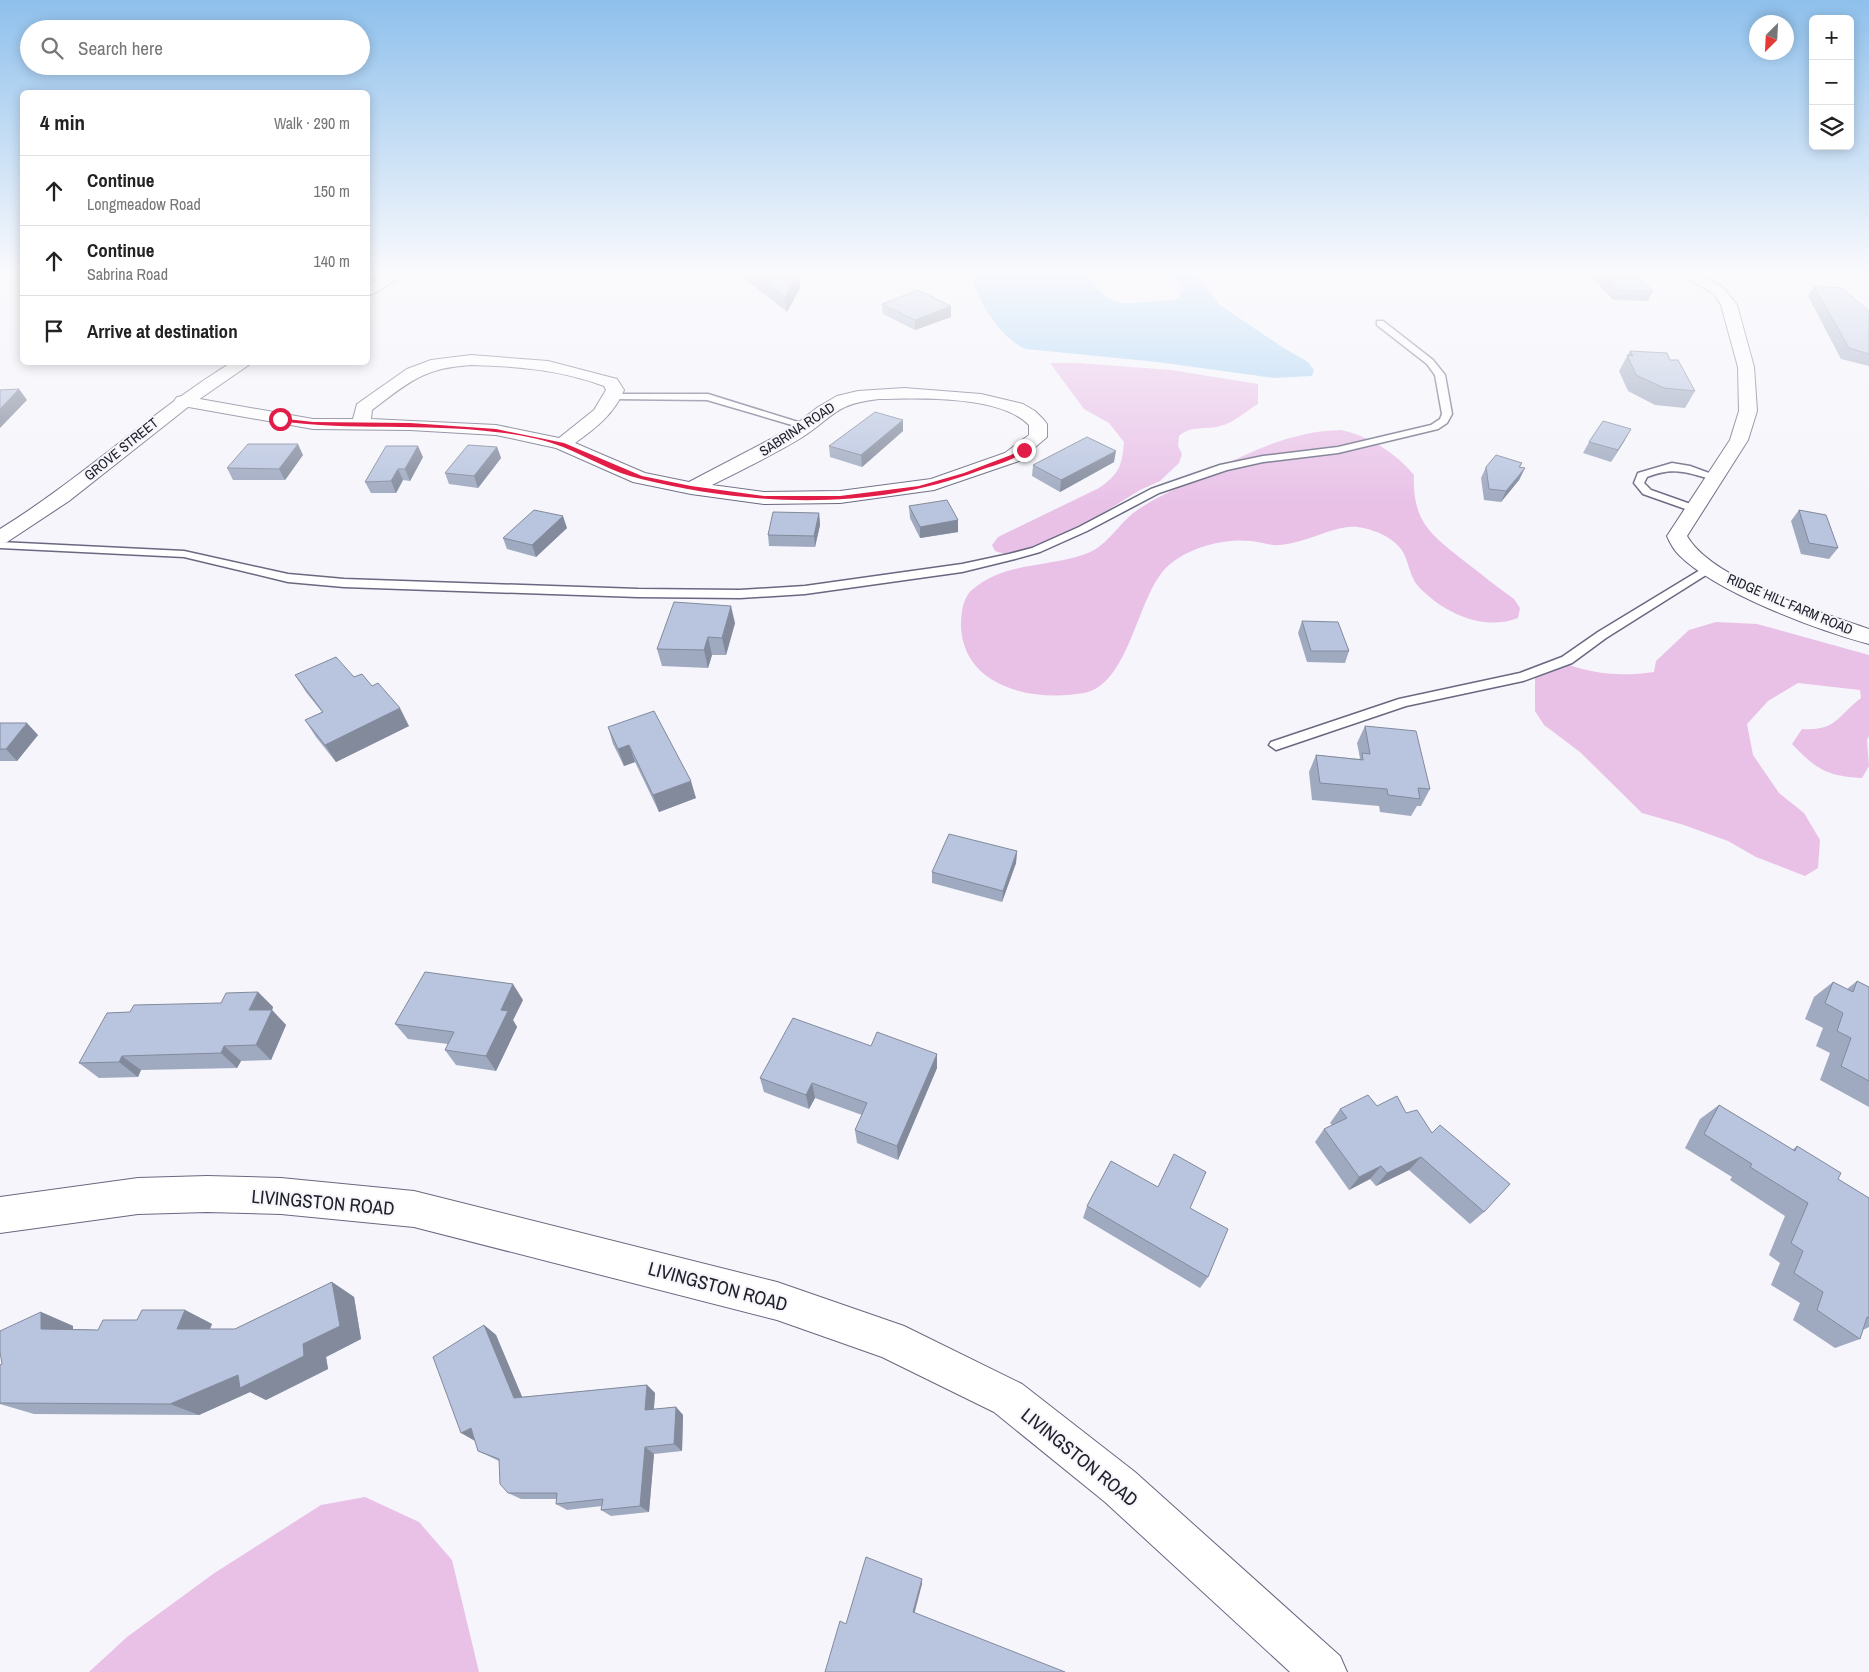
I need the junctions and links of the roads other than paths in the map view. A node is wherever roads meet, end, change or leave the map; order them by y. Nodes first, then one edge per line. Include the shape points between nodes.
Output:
1 (1413, 349) edge
2 (1741, 349) edge
3 (240, 365) edge
4 (613, 396) junction
5 (183, 401) junction
6 (362, 416) junction
7 (806, 426) junction
8 (562, 444) junction
9 (1715, 477) junction
10 (691, 488) junction
11 (1695, 509) junction
12 (0, 538) edge
13 (0, 545) edge
14 (1710, 568) junction
15 (1869, 637) edge
16 (1276, 745) dead end
17 (0, 1215) edge
18 (1324, 1672) edge

1 - 13 lane via 1440,375 1447,414 1444,421 1434,427 1338,450 1224,467 1155,491 1036,550 962,568 805,590 740,594 638,593 344,584 288,578 184,554
2 - 9 street, RIDGE HILL FARM ROAD via 1746,367 1748,411 1739,440
3 - 5 street, GROVE STREET
4 - 6 street via 615,390 611,383 583,374 510,361 463,359 419,370
4 - 7 lane via 708,397
4 - 8 street via 590,424
5 - 6 street, SABRINA ROAD via 324,424
5 - 12 street, GROVE STREET via 33,519
6 - 8 street, SABRINA ROAD via 496,430
7 - 10 street, SABRINA ROAD
7 - 10 street, SABRINA ROAD via 844,400 884,394 962,398 1005,405 1034,418 1040,433 1033,443 1012,456 934,484 904,490 840,498 791,499 739,496
8 - 10 street, SABRINA ROAD via 640,478
9 - 11 street, RIDGE HILL FARM ROAD
9 - 11 lane via 1680,466 1664,466 1642,475 1639,483 1647,492
11 - 14 street, RIDGE HILL FARM ROAD via 1677,536 1686,551
14 - 15 street, RIDGE HILL FARM ROAD via 1758,594
14 - 16 lane via 1567,660 1523,677 1404,702
17 - 18 street, LIVINGSTON ROAD via 138,1196 208,1194 281,1196 414,1209 777,1301 890,1340 1008,1398 1120,1487

